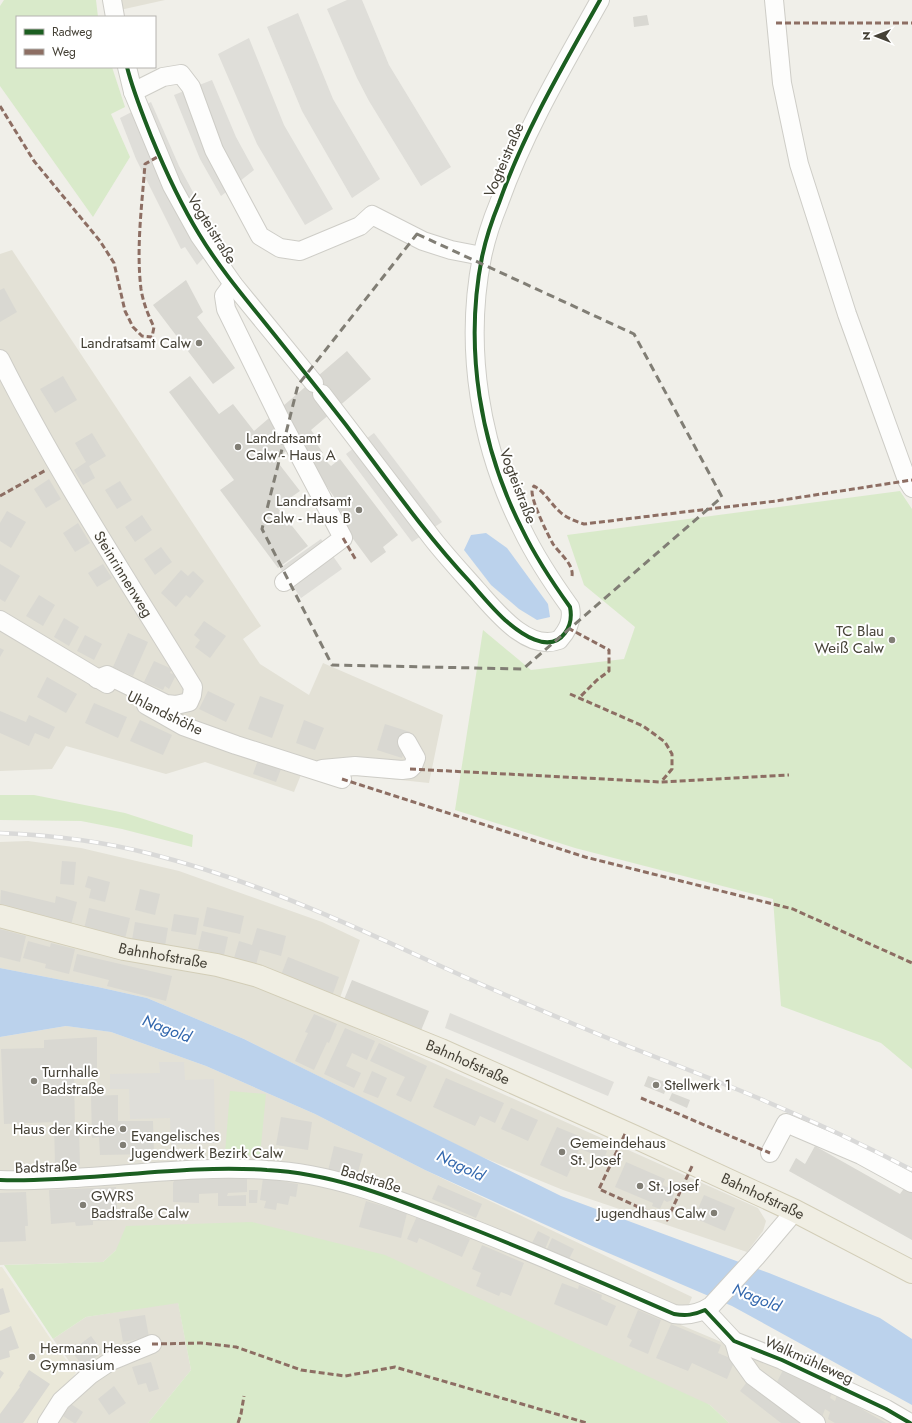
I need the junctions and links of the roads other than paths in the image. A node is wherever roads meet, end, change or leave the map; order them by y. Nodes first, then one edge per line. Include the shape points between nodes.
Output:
1 (112, 0) edge
2 (600, 0) edge
3 (774, 0) edge
4 (115, 16) edge
5 (127, 68) edge
6 (133, 92) junction
7 (482, 256) junction
8 (234, 284) junction
9 (0, 359) edge
10 (912, 488) edge
11 (284, 582) dead end
12 (0, 620) edge
13 (97, 679) junction
14 (407, 742) dead end
15 (318, 770) junction
16 (342, 779) dead end
17 (0, 916) edge
18 (770, 1153) dead end
19 (0, 1180) edge
20 (912, 1183) edge
21 (794, 1211) junction
22 (912, 1272) edge
23 (708, 1308) junction
24 (734, 1341) junction
25 (152, 1344) dead end
26 (47, 1423) edge
27 (816, 1423) edge
28 (910, 1423) edge

1 - 4 street
2 - 7 street, Vogteistraße via 516,158
3 - 10 street via 782,83 799,164 847,314 906,480
5 - 6 street, Vogteistraße
6 - 7 street via 163,77 181,74 191,87 214,150 260,236 280,248 300,251 360,226 372,215 423,241
6 - 8 street, Vogteistraße via 172,186 199,235
7 - 8 street, Vogteistraße via 476,310 476,349 479,393 489,444 502,484 521,528 539,561 570,607 571,621 559,640 546,642 533,639 499,614 432,538
8 - 11 street via 224,296 226,309 343,538
9 - 13 street, Steinrinnenweg via 24,408 69,485 193,687 192,695 189,702 166,704 107,675
12 - 13 street, Uhlandshöhe
13 - 15 street, Uhlandshöhe via 183,726
14 - 15 street via 416,758 410,769 355,766
15 - 16 street, Uhlandshöhe
17 - 21 main road, Bahnhofstraße via 124,949 217,965 258,976 435,1047
18 - 20 street via 786,1123 861,1155
19 - 23 street, Badstraße via 238,1169 307,1174 369,1189 425,1210 674,1314 685,1316
21 - 22 main road, Bahnhofstraße
21 - 23 street via 756,1257
23 - 24 street, Walkmühleweg
24 - 27 street via 738,1354 753,1376
24 - 28 street, Walkmühleweg via 782,1360
25 - 26 street via 111,1361 90,1375 61,1401

